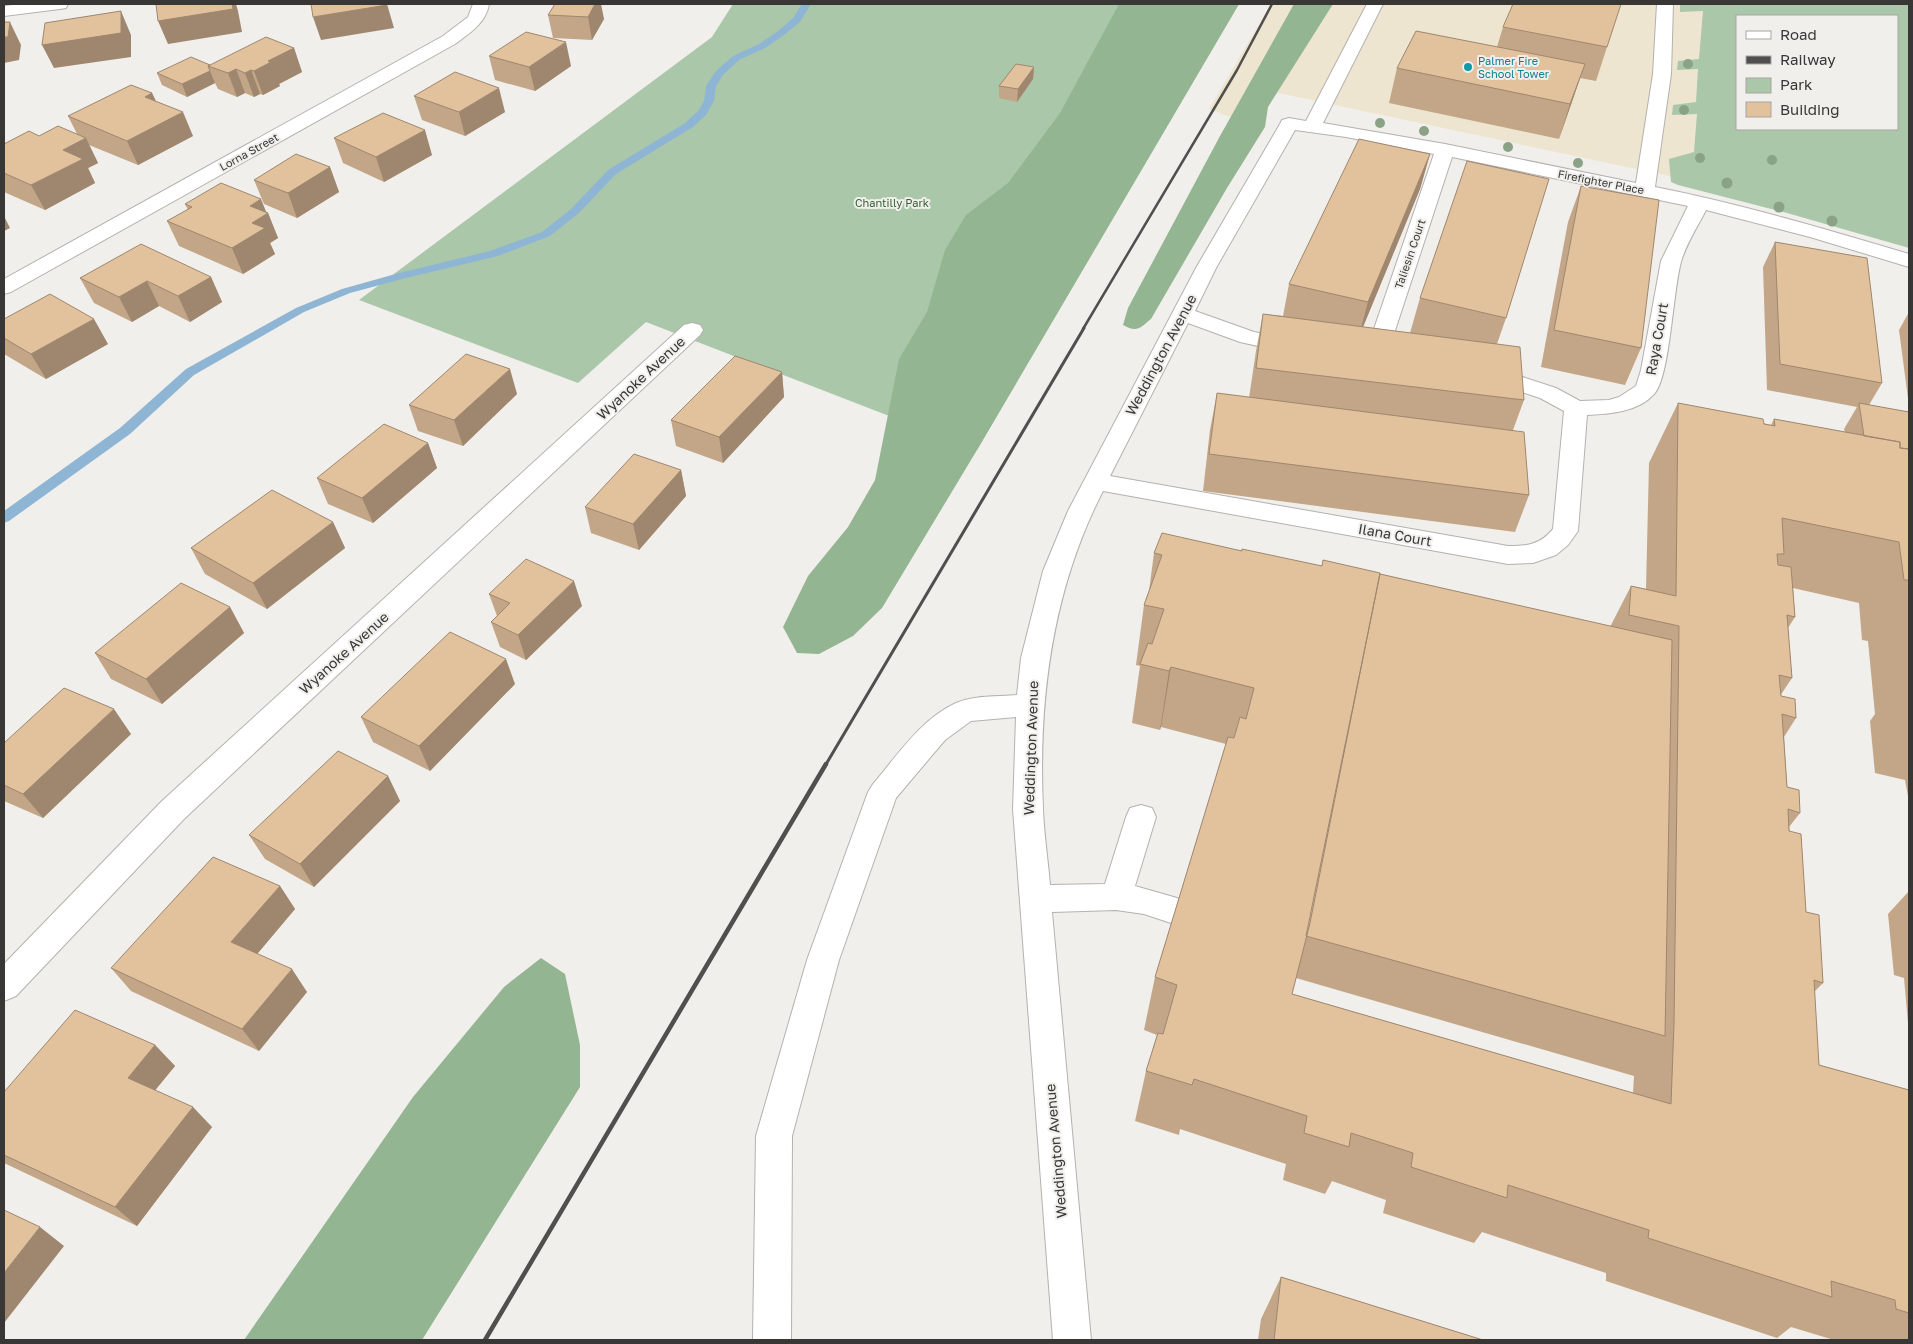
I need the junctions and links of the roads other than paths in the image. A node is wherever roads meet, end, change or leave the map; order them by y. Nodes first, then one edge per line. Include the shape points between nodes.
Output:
1 (60, 4) edge
2 (482, 4) edge
3 (1375, 4) edge
4 (1665, 4) edge
5 (4, 11) edge
6 (1300, 125) junction
7 (1445, 150) junction
8 (1645, 190) junction
9 (1700, 202) junction
10 (1909, 260) edge
11 (4, 288) edge
12 (1183, 314) junction
13 (692, 330) dead end
14 (1318, 350) edge
15 (1374, 357) edge
16 (1464, 368) edge
17 (1576, 408) junction
18 (1095, 482) junction
19 (1030, 705) junction
20 (1141, 817) dead end
21 (1116, 897) junction
22 (1035, 899) junction
23 (1180, 912) edge
24 (4, 986) edge
25 (772, 1340) edge
26 (1072, 1340) edge

1 - 5 street
2 - 11 street, Lorna Street via 476,19 449,40
3 - 6 street, Weddington Avenue
4 - 8 street via 1660,80
6 - 7 street, Firefighter Place
6 - 12 street, Weddington Avenue via 1206,268
7 - 8 street, Firefighter Place
7 - 15 street, Taliesin Court
8 - 9 street, Firefighter Place
9 - 10 street, Firefighter Place
9 - 17 street, Raya Court via 1670,260 1647,388 1627,402 1609,407
12 - 14 street via 1248,337
12 - 18 street, Weddington Avenue
13 - 24 street, Wyanoke Avenue via 173,810
16 - 17 street via 1528,384
17 - 18 street, Ilana Court via 1565,531 1558,542 1543,552 1525,556
18 - 19 street, Weddington Avenue via 1056,571 1035,658
19 - 22 street, Weddington Avenue via 1028,809
19 - 25 street via 965,711 935,732 883,792 823,960 774,1136
20 - 21 street
21 - 22 street
21 - 23 street
22 - 26 street, Weddington Avenue

